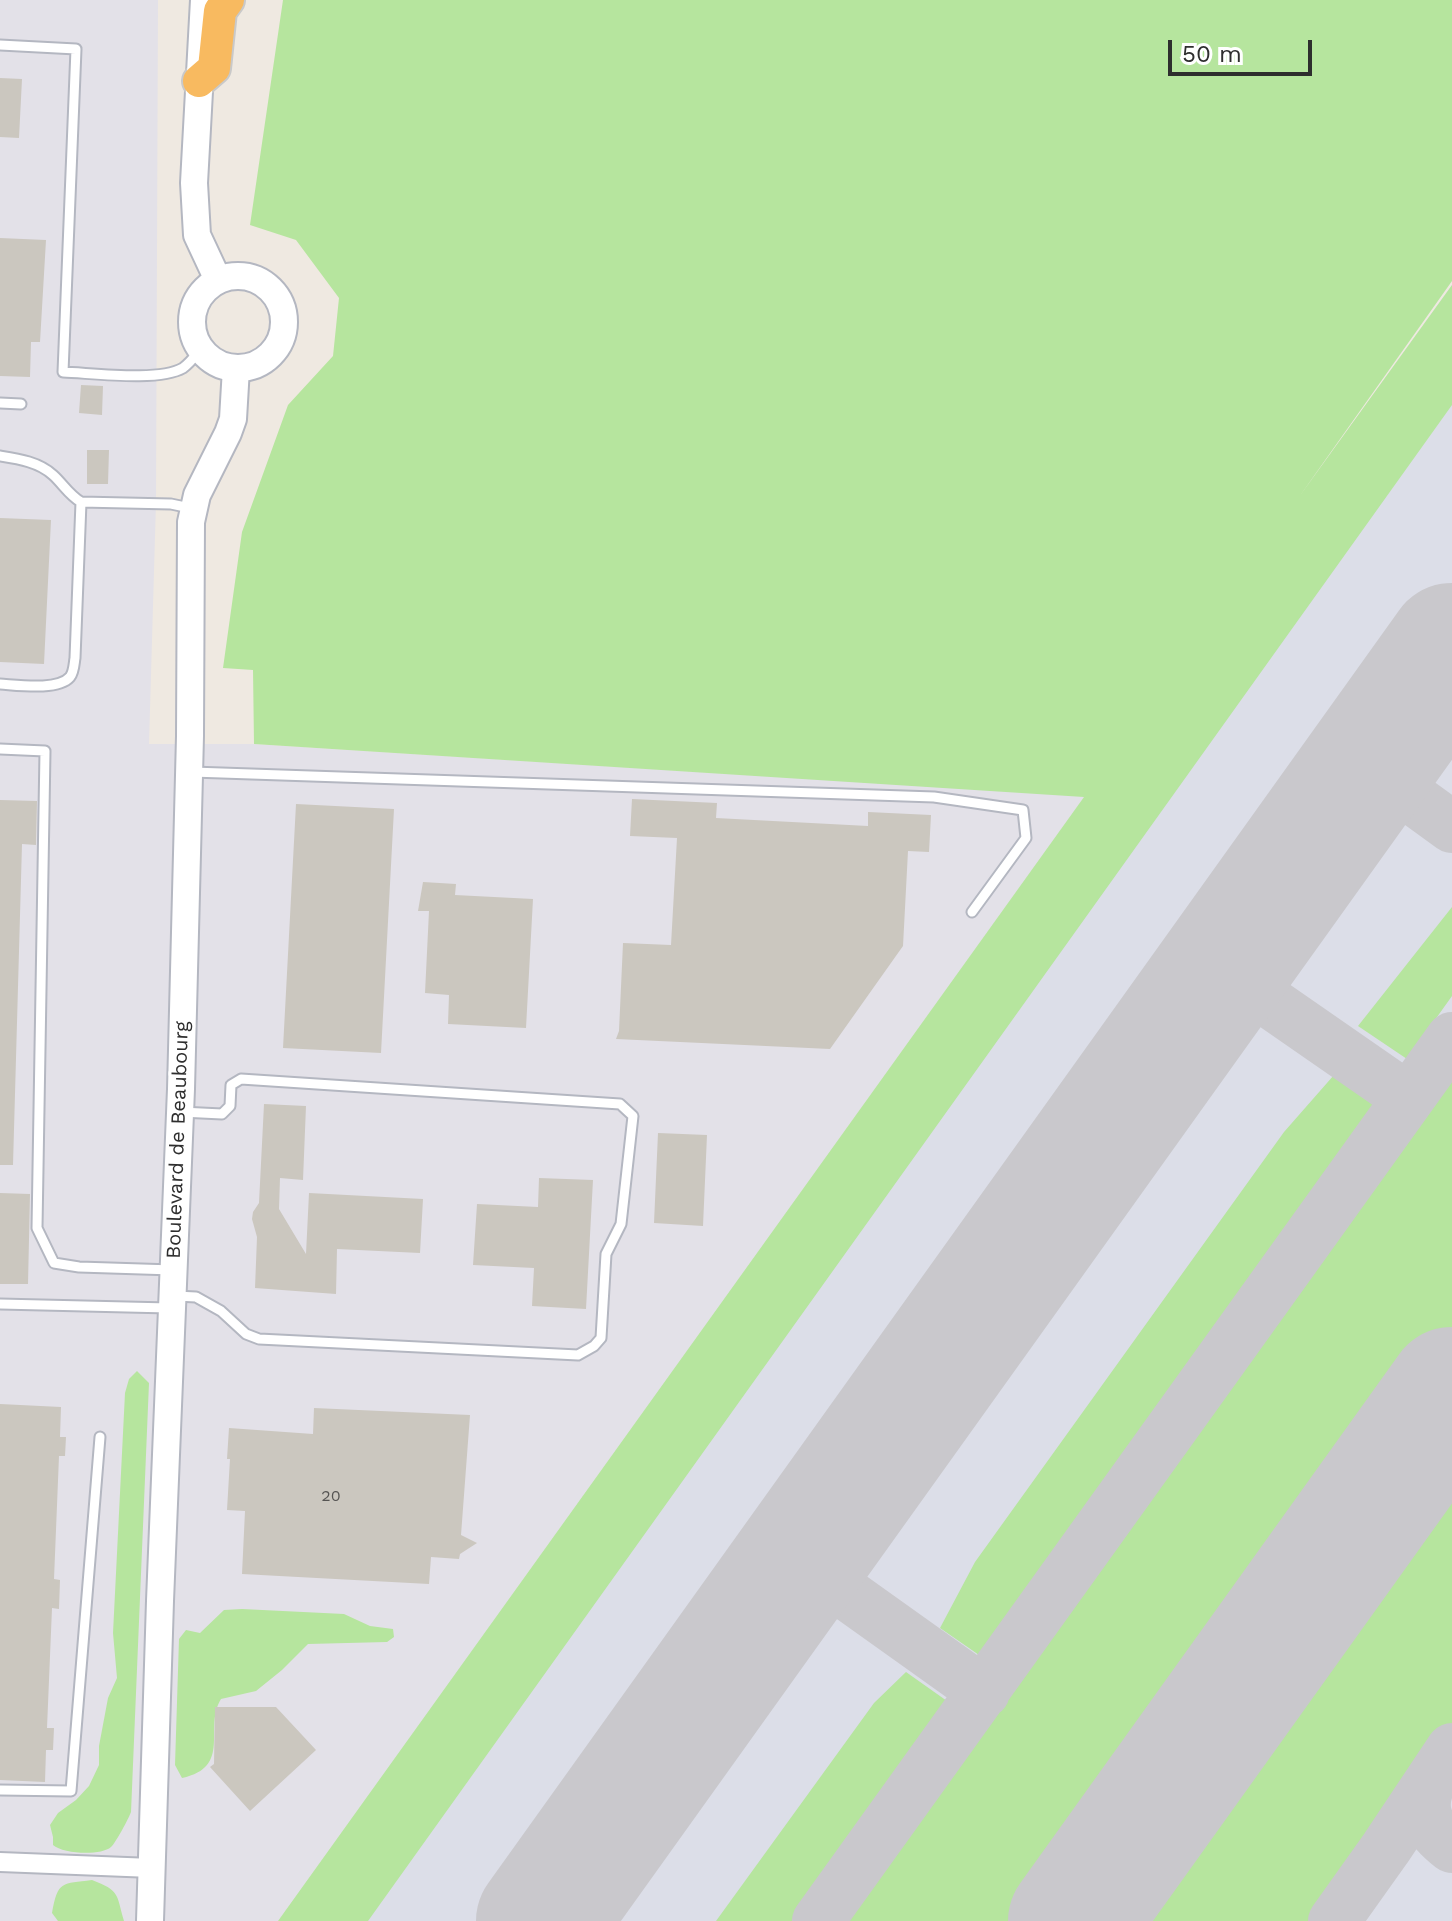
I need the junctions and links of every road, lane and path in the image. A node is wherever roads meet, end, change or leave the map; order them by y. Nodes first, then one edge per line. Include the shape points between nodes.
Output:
1 (204, 0) edge
2 (228, 0) edge
3 (0, 45) edge
4 (199, 81) junction
5 (218, 280) junction
6 (201, 349) junction
7 (236, 368) junction
8 (0, 403) edge
9 (21, 404) dead end
10 (0, 456) edge
11 (81, 502) junction
12 (193, 509) junction
13 (0, 684) edge
14 (0, 749) edge
15 (189, 772) junction
16 (972, 912) dead end
17 (180, 1112) junction
18 (179, 1293) junction
19 (0, 1304) edge
20 (100, 1437) dead end
21 (0, 1790) edge
22 (0, 1862) edge
23 (152, 1868) junction
24 (150, 1921) edge

1 - 4 main road
2 - 4 highway via 220,11 214,68
3 - 6 lane via 76,49 63,372 171,373
4 - 5 main road via 197,235
5 - 6 main road via 193,311 194,337
5 - 7 main road via 233,276 262,282 281,305 282,335 275,349 265,360
6 - 7 main road via 210,359
7 - 12 main road, Boulevard de Beaubourg via 233,419
8 - 9 lane
10 - 11 lane via 43,468
11 - 12 lane
11 - 13 lane via 72,672 68,679 43,686
12 - 15 main road, Boulevard de Beaubourg
14 - 18 lane via 45,751 37,1228 54,1263
15 - 16 lane via 934,797 1023,810 1026,838
15 - 17 main road, Boulevard de Beaubourg
17 - 18 main road, Boulevard de Beaubourg
17 - 18 lane via 222,1114 230,1106 231,1085 241,1079 620,1104 633,1116 621,1224 606,1254 601,1338 578,1355 259,1339 221,1311
18 - 19 lane
18 - 23 main road, Boulevard de Beaubourg
20 - 21 lane via 71,1791
22 - 23 street
23 - 24 main road, Boulevard de Beaubourg

